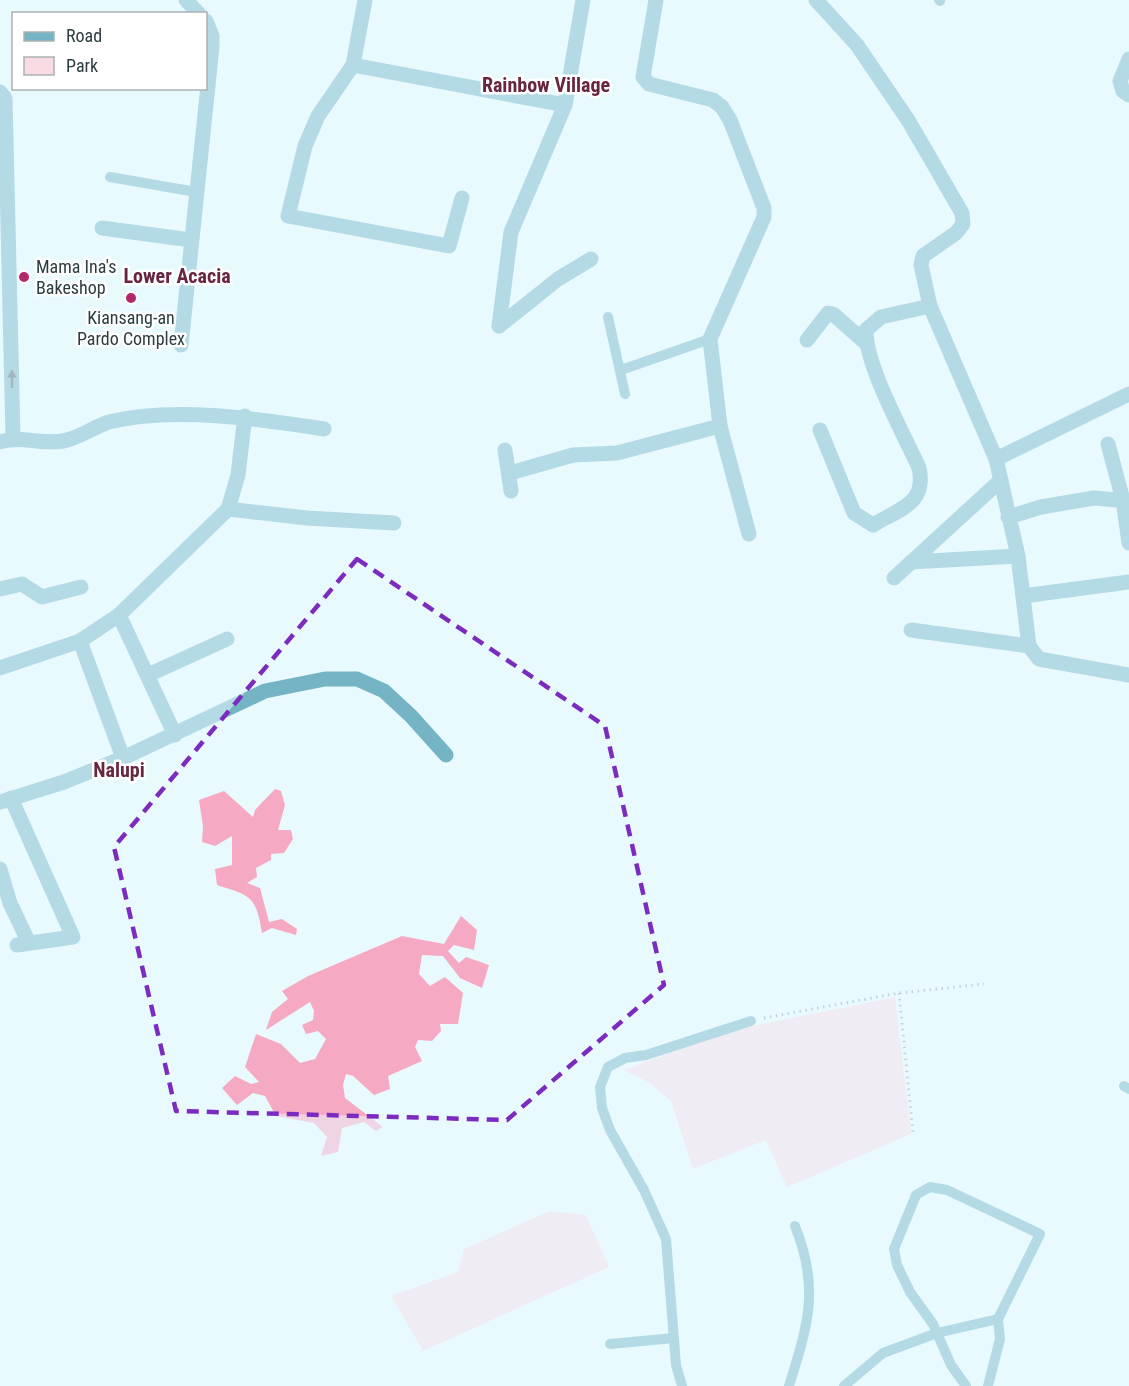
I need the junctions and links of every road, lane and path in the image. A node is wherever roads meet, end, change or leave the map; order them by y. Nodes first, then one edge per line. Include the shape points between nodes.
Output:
1 (186, 0) edge
2 (365, 0) edge
3 (583, 0) edge
4 (656, 0) edge
5 (816, 0) edge
6 (197, 12) edge
7 (207, 24) edge
8 (1129, 59) edge
9 (353, 65) junction
10 (0, 92) edge
11 (1129, 95) edge
12 (565, 105) junction
13 (3, 156) edge
14 (110, 177) dead end
15 (196, 192) junction
16 (462, 198) dead end
17 (102, 228) dead end
18 (191, 240) junction
19 (591, 259) dead end
20 (930, 306) junction
21 (608, 317) dead end
22 (710, 339) junction
23 (807, 340) dead end
24 (866, 343) junction
25 (181, 345) dead end
26 (621, 370) junction
27 (626, 394) dead end
28 (1129, 394) edge
29 (244, 416) junction
30 (720, 426) junction
31 (324, 429) dead end
32 (820, 430) dead end
33 (7, 440) edge
34 (1108, 444) dead end
35 (505, 450) dead end
36 (996, 459) junction
37 (510, 473) junction
38 (1001, 480) junction
39 (511, 491) dead end
40 (1126, 500) edge
41 (228, 509) junction
42 (1008, 517) junction
43 (394, 523) dead end
44 (749, 534) dead end
45 (1129, 543) edge
46 (1018, 556) junction
47 (911, 562) junction
48 (894, 578) dead end
49 (1129, 582) edge
50 (81, 587) dead end
51 (0, 589) edge
52 (1023, 596) junction
53 (118, 615) junction
54 (911, 630) dead end
55 (227, 639) dead end
56 (80, 641) junction
57 (1029, 646) junction
58 (0, 668) edge
59 (1128, 671) edge
60 (148, 675) junction
61 (175, 735) junction
62 (446, 755) dead end
63 (123, 758) junction
64 (5, 800) edge
65 (0, 869) edge
66 (5, 905) edge
67 (984, 984) dead end
68 (898, 993) junction
69 (751, 1021) joint
70 (913, 1133) dead end
71 (795, 1226) dead end
72 (998, 1319) junction
73 (937, 1333) junction
74 (674, 1338) junction
75 (610, 1344) dead end
76 (682, 1386) edge
77 (789, 1386) edge
78 (844, 1386) edge
79 (966, 1386) edge
80 (988, 1386) edge

1 - 6 street
2 - 9 street
3 - 12 street
4 - 22 street via 643,77 649,84 713,100 722,107 764,208 760,228
5 - 20 street via 856,45 909,120 962,213 963,224 956,233 923,256 921,265
7 - 15 street via 212,47
8 - 11 street via 1120,81
9 - 12 street
9 - 16 street via 318,116 305,146 288,216 449,246
10 - 13 street via 4,98
12 - 19 street via 511,232 499,326 558,279
33 -> 13 street
14 - 15 lane
15 - 18 street
17 - 18 street
18 - 25 street
20 - 24 street via 881,317 866,330
20 - 36 street
21 - 26 lane
22 - 26 lane
22 - 30 street
23 - 24 street via 828,313
24 - 32 street via 919,468 923,484 916,500 873,525 861,519 854,513
26 - 27 lane
28 - 36 street
29 - 31 street
29 - 33 street via 157,417 108,423 73,440 46,444
29 - 41 street via 238,475
30 - 37 street via 617,453 573,455
30 - 44 street
34 - 40 street
35 - 37 street
36 - 38 street
37 - 39 street
38 - 42 street
38 - 47 street
40 - 42 street via 1085,499
40 - 45 street
41 - 43 street
41 - 53 street
42 - 46 street
46 - 47 street
46 - 52 street
47 - 48 street
49 - 52 street
50 - 51 street via 42,597 22,584
52 - 57 street
53 - 56 street
53 - 60 street
54 - 57 street
55 - 60 street
56 - 58 street
56 - 63 street
57 - 59 street via 1038,659
60 - 61 street
61 - 62 street via 265,691 345,678 384,692
61 - 63 street
63 - 64 street
64 - 66 street via 73,937 23,944
65 - 66 street
67 - 68 path
68 - 69 path
68 - 70 path
69 - 74 lane via 625,1058 608,1067 600,1087 610,1130 666,1239
71 - 77 lane via 805,1252 811,1305
72 - 73 lane
72 - 73 lane via 1040,1234 947,1190 930,1187 916,1196 894,1249 910,1292
72 - 80 lane via 1000,1339
73 - 78 lane via 883,1353
73 - 79 lane via 951,1365
74 - 75 lane
74 - 76 lane

